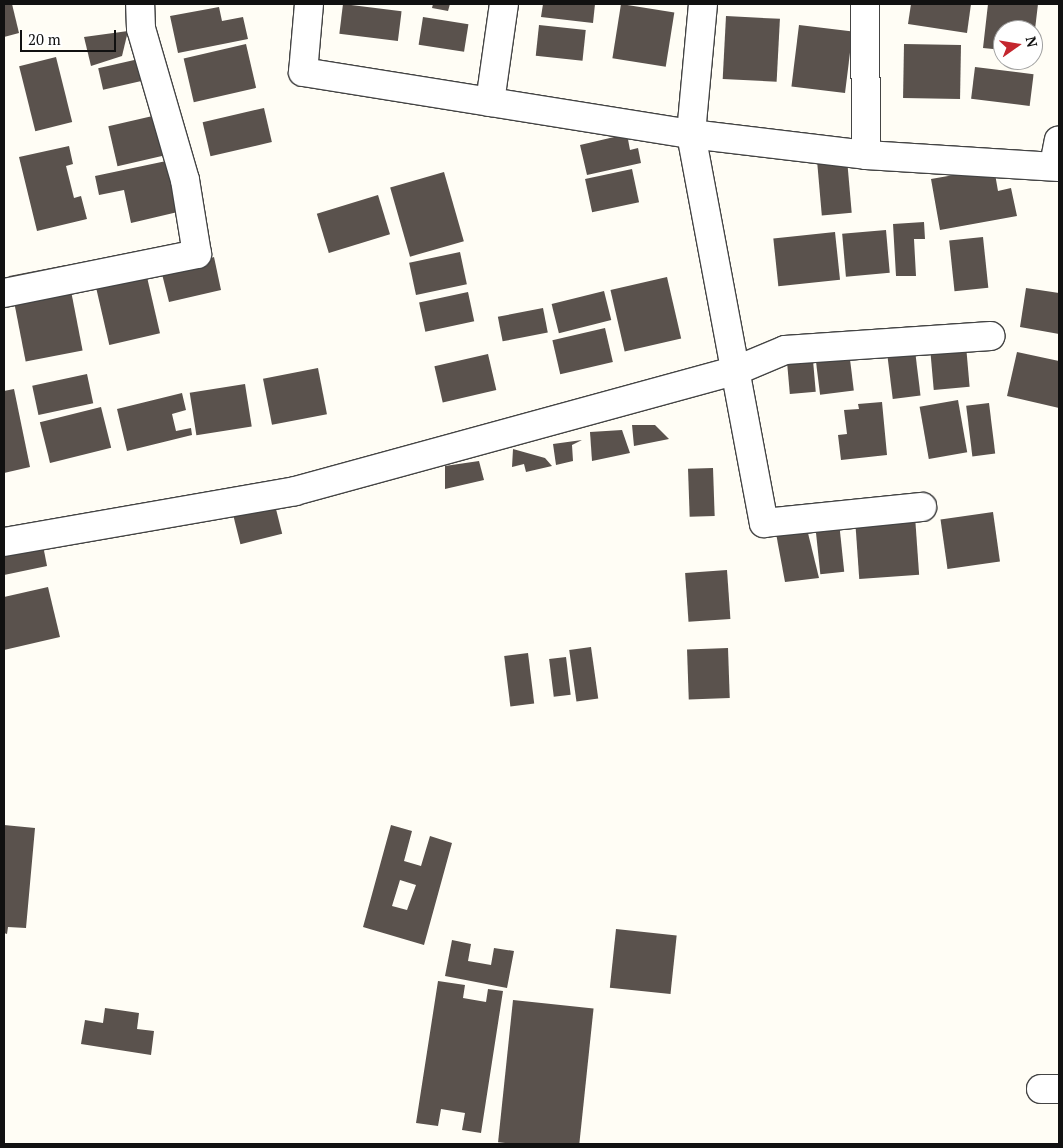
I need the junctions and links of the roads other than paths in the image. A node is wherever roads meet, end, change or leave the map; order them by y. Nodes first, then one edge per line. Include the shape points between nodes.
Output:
1 (140, 4) edge
2 (309, 4) edge
3 (504, 4) edge
4 (703, 4) edge
5 (865, 4) edge
6 (490, 102) junction
7 (691, 134) junction
8 (866, 155) junction
9 (1057, 157) edge
10 (4, 293) edge
11 (991, 336) dead end
12 (735, 371) junction
13 (922, 507) dead end
14 (4, 542) edge

1 - 10 street via 142,29 185,180 197,254
2 - 6 street via 304,72
3 - 6 street
4 - 7 street
5 - 8 street
6 - 7 street
7 - 8 street
7 - 12 street
8 - 9 street
11 - 12 street via 785,350
12 - 13 street via 764,523
12 - 14 street via 295,491

